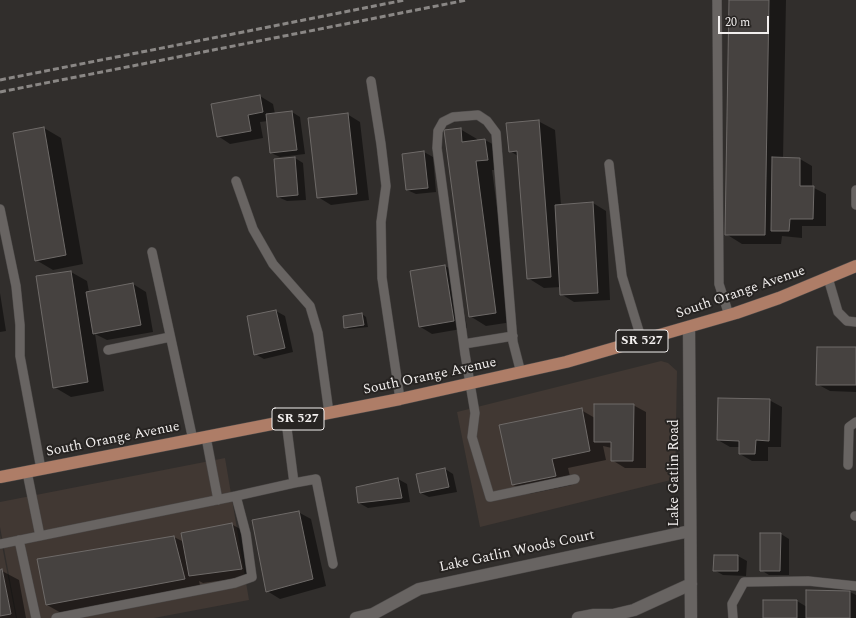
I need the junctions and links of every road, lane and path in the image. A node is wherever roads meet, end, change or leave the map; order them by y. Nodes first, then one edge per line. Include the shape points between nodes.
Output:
1 (717, 0) edge
2 (371, 81) dead end
3 (609, 164) dead end
4 (236, 181) dead end
5 (856, 190) edge
6 (856, 205) edge
7 (0, 209) edge
8 (152, 252) dead end
9 (856, 266) edge
10 (828, 278) junction
11 (729, 315) junction
12 (856, 322) edge
13 (689, 327) junction
14 (170, 336) junction
15 (513, 336) junction
16 (642, 341) junction
17 (464, 344) junction
18 (108, 350) dead end
19 (521, 373) junction
20 (471, 384) junction
21 (400, 399) junction
22 (329, 413) junction
23 (286, 421) junction
24 (856, 422) edge
25 (206, 437) junction
26 (193, 440) junction
27 (848, 464) dead end
28 (41, 469) junction
29 (27, 472) junction
30 (0, 477) edge
31 (575, 479) dead end
32 (294, 483) junction
33 (236, 496) junction
34 (218, 500) junction
35 (690, 531) junction
36 (40, 536) junction
37 (19, 540) junction
38 (0, 544) edge
39 (333, 564) dead end
40 (691, 584) junction
41 (856, 586) edge
42 (36, 618) edge
43 (56, 618) edge
44 (356, 618) edge
45 (578, 618) edge
46 (691, 618) edge
47 (733, 618) edge

1 - 11 lane via 719,284
2 - 21 lane via 386,186 382,222 382,278
3 - 16 lane via 622,276
4 - 22 lane via 256,235 273,264 310,306 318,333
5 - 6 lane
7 - 28 lane via 16,286 20,356
8 - 14 lane
9 - 10 main road, South Orange Avenue / SR 527
10 - 11 main road, South Orange Avenue / SR 527
10 - 12 lane via 838,312 847,320
11 - 13 main road, South Orange Avenue / SR 527
13 - 16 main road, South Orange Avenue / SR 527
13 - 35 street, Lake Gatlin Road
14 - 18 lane
14 - 26 lane
15 - 17 lane
15 - 17 lane via 496,133 488,120 478,115 453,117 443,122 438,131 437,148
15 - 19 lane
16 - 19 main road, South Orange Avenue / SR 527
17 - 20 lane
19 - 20 main road, South Orange Avenue / SR 527
20 - 21 main road, South Orange Avenue / SR 527
20 - 31 lane via 475,413 472,437 490,497
21 - 22 main road, South Orange Avenue / SR 527
22 - 23 main road, South Orange Avenue / SR 527
23 - 25 main road, South Orange Avenue / SR 527
23 - 32 lane
24 - 27 lane via 849,427
25 - 26 main road, South Orange Avenue / SR 527
25 - 34 lane
26 - 28 main road, South Orange Avenue / SR 527
28 - 29 main road, South Orange Avenue / SR 527
29 - 30 main road, South Orange Avenue / SR 527
29 - 36 lane
32 - 33 lane
32 - 39 lane via 316,479
33 - 34 lane
33 - 43 lane via 246,534 252,577 235,583
34 - 36 lane
35 - 40 street, Lake Gatlin Road
35 - 44 street, Lake Gatlin Woods Court via 418,589 373,614
36 - 37 lane
37 - 38 lane
37 - 42 lane
40 - 45 street via 634,610
40 - 46 street, Lake Gatlin Road
41 - 47 lane via 808,581 744,582 732,604

